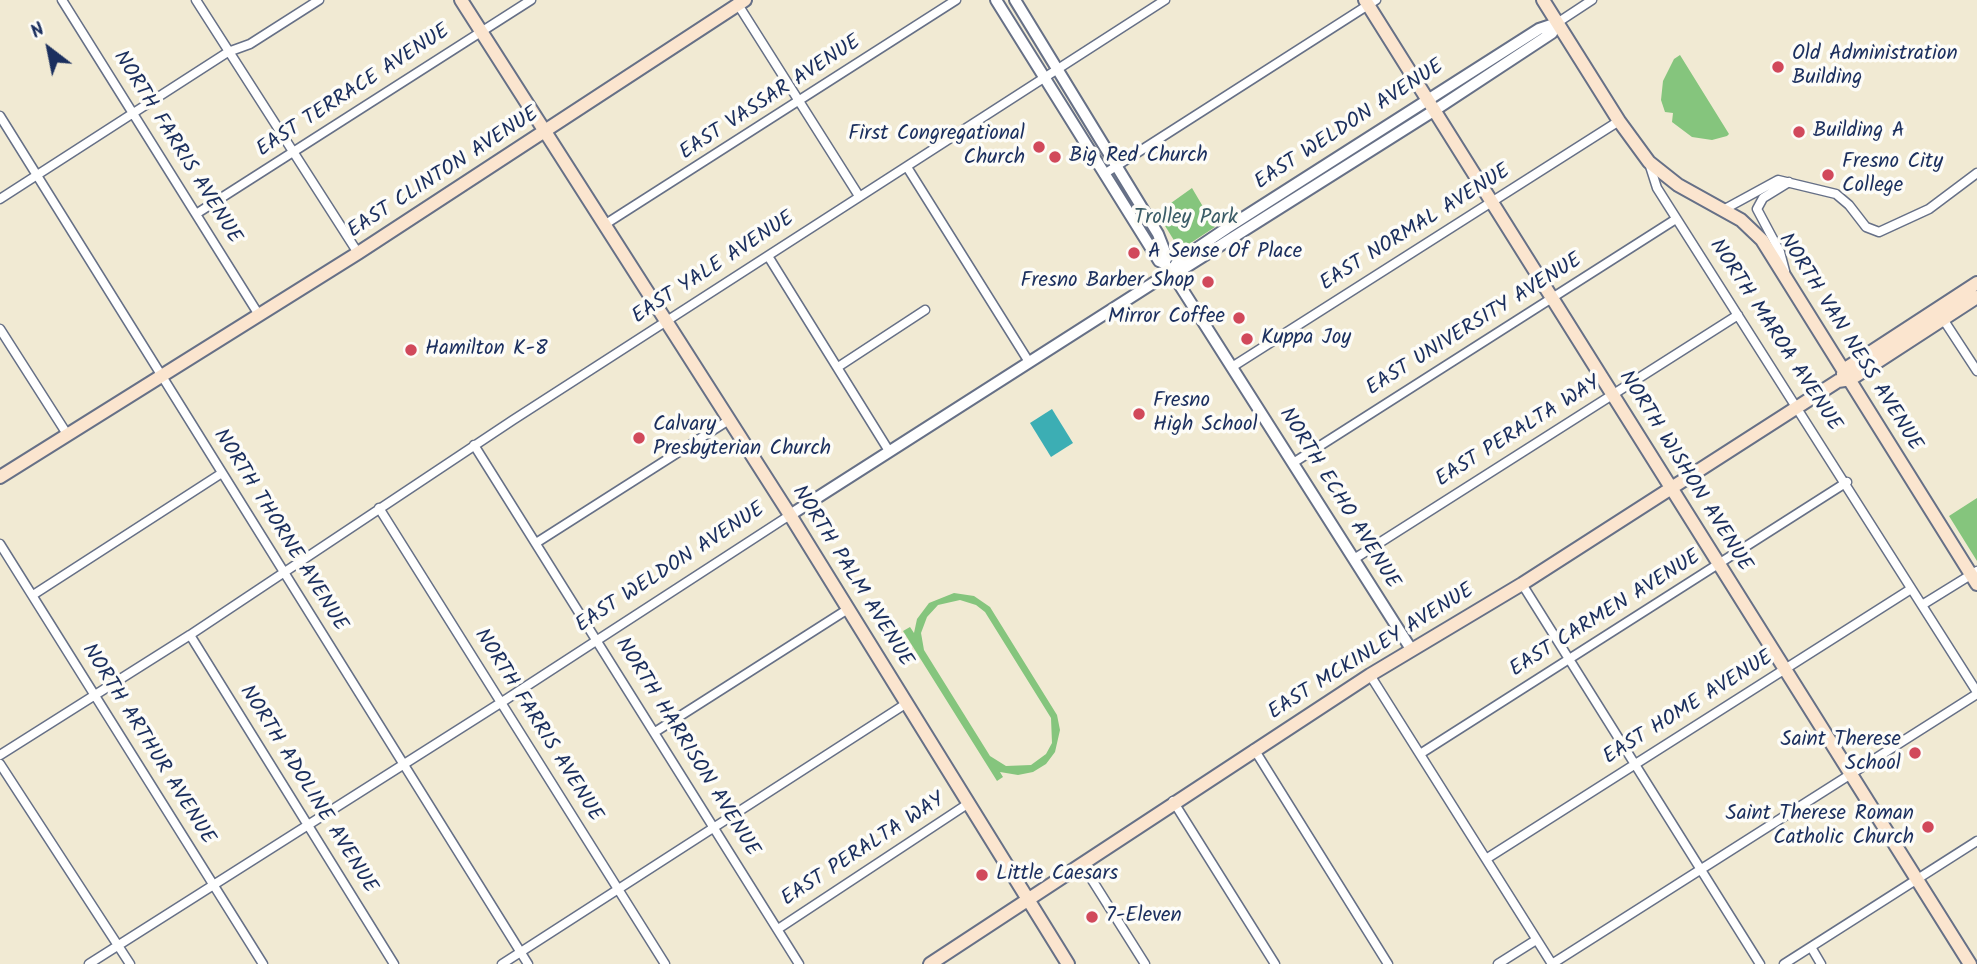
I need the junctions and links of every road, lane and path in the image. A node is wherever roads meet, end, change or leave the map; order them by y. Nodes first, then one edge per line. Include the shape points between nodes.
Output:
1 (62, 0) edge
2 (196, 0) edge
3 (319, 0) edge
4 (461, 0) edge
5 (531, 0) edge
6 (956, 0) edge
7 (996, 0) edge
8 (1015, 0) edge
9 (1165, 0) edge
10 (1543, 0) edge
11 (1592, 0) edge
12 (740, 2) edge
13 (1370, 2) edge
14 (1557, 23) junction
15 (481, 32) junction
16 (228, 52) junction
17 (1058, 68) junction
18 (1044, 77) junction
19 (801, 102) junction
20 (1432, 105) junction
21 (134, 112) junction
22 (0, 116) edge
23 (1619, 121) junction
24 (545, 132) junction
25 (292, 153) junction
26 (1649, 162) junction
27 (1116, 166) junction
28 (907, 167) junction
29 (1977, 173) edge
30 (1104, 174) junction
31 (36, 176) junction
32 (1790, 182) junction
33 (859, 196) junction
34 (0, 199) edge
35 (1493, 201) junction
36 (1723, 210) junction
37 (196, 214) junction
38 (1676, 219) junction
39 (604, 225) junction
40 (358, 253) junction
41 (768, 256) junction
42 (1168, 267) junction
43 (1788, 281) junction
44 (1977, 283) edge
45 (1553, 297) junction
46 (1977, 297) edge
47 (925, 310) dead end
48 (259, 315) junction
49 (1738, 315) junction
50 (1944, 318) junction
51 (667, 321) junction
52 (0, 329) edge
53 (1029, 362) junction
54 (838, 367) junction
55 (1232, 367) junction
56 (1977, 372) edge
57 (161, 374) junction
58 (1845, 376) junction
59 (1614, 394) junction
60 (1797, 408) junction
61 (729, 419) junction
62 (67, 434) junction
63 (474, 445) junction
64 (889, 451) junction
65 (1293, 463) junction
66 (222, 473) junction
67 (0, 477) edge
68 (1847, 482) junction
69 (1672, 487) junction
70 (379, 508) junction
71 (790, 515) junction
72 (536, 543) junction
73 (0, 544) edge
74 (1354, 559) junction
75 (1719, 564) junction
76 (284, 572) junction
77 (1975, 576) edge
78 (1522, 584) junction
79 (1911, 589) junction
80 (33, 594) junction
81 (1922, 605) junction
82 (848, 609) junction
83 (190, 635) junction
84 (598, 639) junction
85 (1411, 649) junction
86 (1569, 659) junction
87 (1786, 669) junction
88 (1370, 675) junction
89 (1977, 693) edge
90 (96, 696) junction
91 (502, 702) junction
92 (907, 703) junction
93 (655, 732) junction
94 (1254, 748) junction
95 (1420, 754) junction
96 (0, 755) edge
97 (0, 764) edge
98 (405, 764) junction
99 (1634, 764) junction
100 (1852, 774) junction
101 (1173, 801) junction
102 (969, 803) junction
103 (308, 825) junction
104 (715, 826) junction
105 (1977, 841) edge
106 (1486, 859) junction
107 (1082, 864) junction
108 (1701, 870) junction
109 (1916, 878) junction
110 (214, 885) junction
111 (618, 889) junction
112 (1029, 900) junction
113 (778, 929) junction
114 (1536, 940) junction
115 (118, 946) junction
116 (1811, 947) junction
117 (521, 952) junction
118 (933, 963) edge
119 (89, 964) edge
120 (130, 964) edge
121 (264, 964) edge
122 (394, 964) edge
123 (502, 964) edge
124 (528, 964) edge
125 (664, 964) edge
126 (799, 964) edge
127 (1068, 964) edge
128 (1145, 964) edge
129 (1275, 964) edge
130 (1388, 964) edge
131 (1498, 964) edge
132 (1552, 964) edge
133 (1760, 964) edge
134 (1784, 964) edge
135 (1821, 964) edge
136 (1970, 964) edge

1 - 21 street, NORTH FARRIS AVENUE
2 - 16 street
3 - 16 street via 250,44
4 - 15 main road, NORTH PALM AVENUE
5 - 15 street, EAST TERRACE AVENUE
6 - 19 street, EAST VASSAR AVENUE
7 - 18 street
8 - 17 street
9 - 17 street, EAST YALE AVENUE
10 - 14 main road, NORTH MAROA AVENUE
11 - 14 street, EAST WELDON AVENUE
12 - 19 street
12 - 24 main road, EAST CLINTON AVENUE
13 - 20 main road, NORTH WISHON AVENUE
13 - 27 street
14 - 20 street, EAST WELDON AVENUE via 1539,29
14 - 23 main road, NORTH MAROA AVENUE
15 - 24 main road, NORTH PALM AVENUE
15 - 25 street, EAST TERRACE AVENUE
16 - 21 street
16 - 25 street
17 - 18 street, EAST YALE AVENUE
17 - 27 street
18 - 28 street, EAST YALE AVENUE
18 - 30 street
19 - 33 street
19 - 39 street, EAST VASSAR AVENUE
20 - 35 main road, NORTH WISHON AVENUE
20 - 42 street, EAST WELDON AVENUE via 1183,269
21 - 31 street
21 - 37 street, NORTH FARRIS AVENUE
22 - 31 street, NORTH THORNE AVENUE
23 - 26 main road, NORTH MAROA AVENUE
23 - 35 street, EAST NORMAL AVENUE
24 - 39 main road, NORTH PALM AVENUE
24 - 40 main road, EAST CLINTON AVENUE
25 - 37 street, EAST TERRACE AVENUE
25 - 40 street
26 - 36 main road, NORTH VAN NESS AVENUE via 1678,185
26 - 38 street, NORTH MAROA AVENUE via 1657,188
27 - 30 street
27 - 42 street via 1163,244
28 - 33 street, EAST YALE AVENUE
28 - 53 street
29 - 32 street via 1929,209 1880,232 1866,227 1836,194
30 - 42 street via 1159,261
31 - 34 street
31 - 57 street, NORTH THORNE AVENUE
32 - 36 street via 1778,180
32 - 43 street via 1763,198 1757,209 1780,252
33 - 41 street, EAST YALE AVENUE
35 - 45 main road, NORTH WISHON AVENUE
35 - 55 street, EAST NORMAL AVENUE
36 - 43 main road, NORTH VAN NESS AVENUE via 1756,233
37 - 48 street, NORTH FARRIS AVENUE
38 - 45 street, EAST UNIVERSITY AVENUE
38 - 49 street, NORTH MAROA AVENUE
39 - 51 main road, NORTH PALM AVENUE
40 - 48 main road, EAST CLINTON AVENUE
41 - 51 street, EAST YALE AVENUE
41 - 54 street
42 - 53 street, EAST WELDON AVENUE
42 - 55 street, NORTH ECHO AVENUE
43 - 58 main road, NORTH VAN NESS AVENUE
44 - 58 main road, EAST MCKINLEY AVENUE
45 - 59 main road, NORTH WISHON AVENUE
45 - 65 street, EAST UNIVERSITY AVENUE
46 - 50 main road, EAST MCKINLEY AVENUE
47 - 54 street
48 - 57 main road, EAST CLINTON AVENUE
49 - 59 street, EAST PERALTA WAY
49 - 60 street, NORTH MAROA AVENUE
50 - 56 street
50 - 58 main road, EAST MCKINLEY AVENUE
51 - 61 main road, NORTH PALM AVENUE
51 - 63 street, EAST YALE AVENUE
52 - 62 street
53 - 64 street, EAST WELDON AVENUE
54 - 64 street
55 - 65 street, NORTH ECHO AVENUE
57 - 62 main road, EAST CLINTON AVENUE
57 - 66 street, NORTH THORNE AVENUE
58 - 60 main road, EAST MCKINLEY AVENUE
58 - 77 main road, NORTH VAN NESS AVENUE
59 - 69 main road, NORTH WISHON AVENUE
59 - 74 street, EAST PERALTA WAY
60 - 68 street, NORTH MAROA AVENUE
60 - 69 main road, EAST MCKINLEY AVENUE
61 - 71 main road, NORTH PALM AVENUE
61 - 72 street
62 - 67 main road, EAST CLINTON AVENUE
63 - 70 street, EAST YALE AVENUE
63 - 72 street, NORTH HARRISON AVENUE
64 - 71 street, EAST WELDON AVENUE
65 - 74 street, NORTH ECHO AVENUE
66 - 76 street, NORTH THORNE AVENUE
66 - 80 street
68 - 75 street, EAST CARMEN AVENUE
68 - 79 street, NORTH MAROA AVENUE
69 - 75 main road, NORTH WISHON AVENUE
69 - 78 main road, EAST MCKINLEY AVENUE
70 - 76 street, EAST YALE AVENUE
70 - 91 street, NORTH FARRIS AVENUE
71 - 82 main road, NORTH PALM AVENUE
71 - 84 street, EAST WELDON AVENUE
72 - 84 street, NORTH HARRISON AVENUE
73 - 80 street, NORTH ARTHUR AVENUE
74 - 85 street, NORTH ECHO AVENUE
75 - 86 street, EAST CARMEN AVENUE
75 - 87 main road, NORTH WISHON AVENUE
76 - 83 street, EAST YALE AVENUE
76 - 98 street, NORTH THORNE AVENUE
77 - 81 street
78 - 85 main road, EAST MCKINLEY AVENUE
78 - 86 street
79 - 81 street, NORTH MAROA AVENUE
79 - 87 street, EAST HOME AVENUE
80 - 90 street, NORTH ARTHUR AVENUE
81 - 89 street, NORTH MAROA AVENUE
82 - 92 main road, NORTH PALM AVENUE
82 - 93 street
83 - 90 street, EAST YALE AVENUE
83 - 103 street, NORTH ADOLINE AVENUE
84 - 91 street, EAST WELDON AVENUE
84 - 93 street, NORTH HARRISON AVENUE
85 - 88 main road, EAST MCKINLEY AVENUE
86 - 95 street, EAST CARMEN AVENUE
86 - 99 street
87 - 99 street, EAST HOME AVENUE
87 - 100 main road, NORTH WISHON AVENUE
88 - 94 main road, EAST MCKINLEY AVENUE
88 - 95 street
89 - 100 street
90 - 96 street, EAST YALE AVENUE
90 - 110 street, NORTH ARTHUR AVENUE
91 - 98 street, EAST WELDON AVENUE
91 - 111 street, NORTH FARRIS AVENUE
92 - 102 main road, NORTH PALM AVENUE
92 - 104 street
93 - 104 street, NORTH HARRISON AVENUE
94 - 101 main road, EAST MCKINLEY AVENUE
94 - 130 street
95 - 106 street
97 - 115 street
98 - 103 street, EAST WELDON AVENUE
98 - 117 street, NORTH THORNE AVENUE
99 - 106 street, EAST HOME AVENUE
99 - 108 street
100 - 108 street
100 - 109 main road, NORTH WISHON AVENUE
101 - 107 main road, EAST MCKINLEY AVENUE
101 - 129 street
102 - 112 main road, NORTH PALM AVENUE
102 - 113 street, EAST PERALTA WAY
103 - 110 street, EAST WELDON AVENUE
103 - 122 street, NORTH ADOLINE AVENUE
104 - 111 street
104 - 113 street, NORTH HARRISON AVENUE
105 - 109 street
106 - 114 street
107 - 112 main road, EAST MCKINLEY AVENUE
107 - 128 street
108 - 132 street
108 - 133 street
109 - 116 street
109 - 136 main road, NORTH WISHON AVENUE
110 - 115 street, EAST WELDON AVENUE
110 - 121 street, NORTH ARTHUR AVENUE
111 - 117 street
111 - 125 street, NORTH FARRIS AVENUE
112 - 118 main road, EAST MCKINLEY AVENUE
112 - 127 main road, NORTH PALM AVENUE
113 - 126 street, NORTH HARRISON AVENUE
114 - 131 street
114 - 132 street
115 - 119 street, EAST WELDON AVENUE
115 - 120 street
116 - 134 street
116 - 135 street
117 - 123 street
117 - 124 street, NORTH THORNE AVENUE

